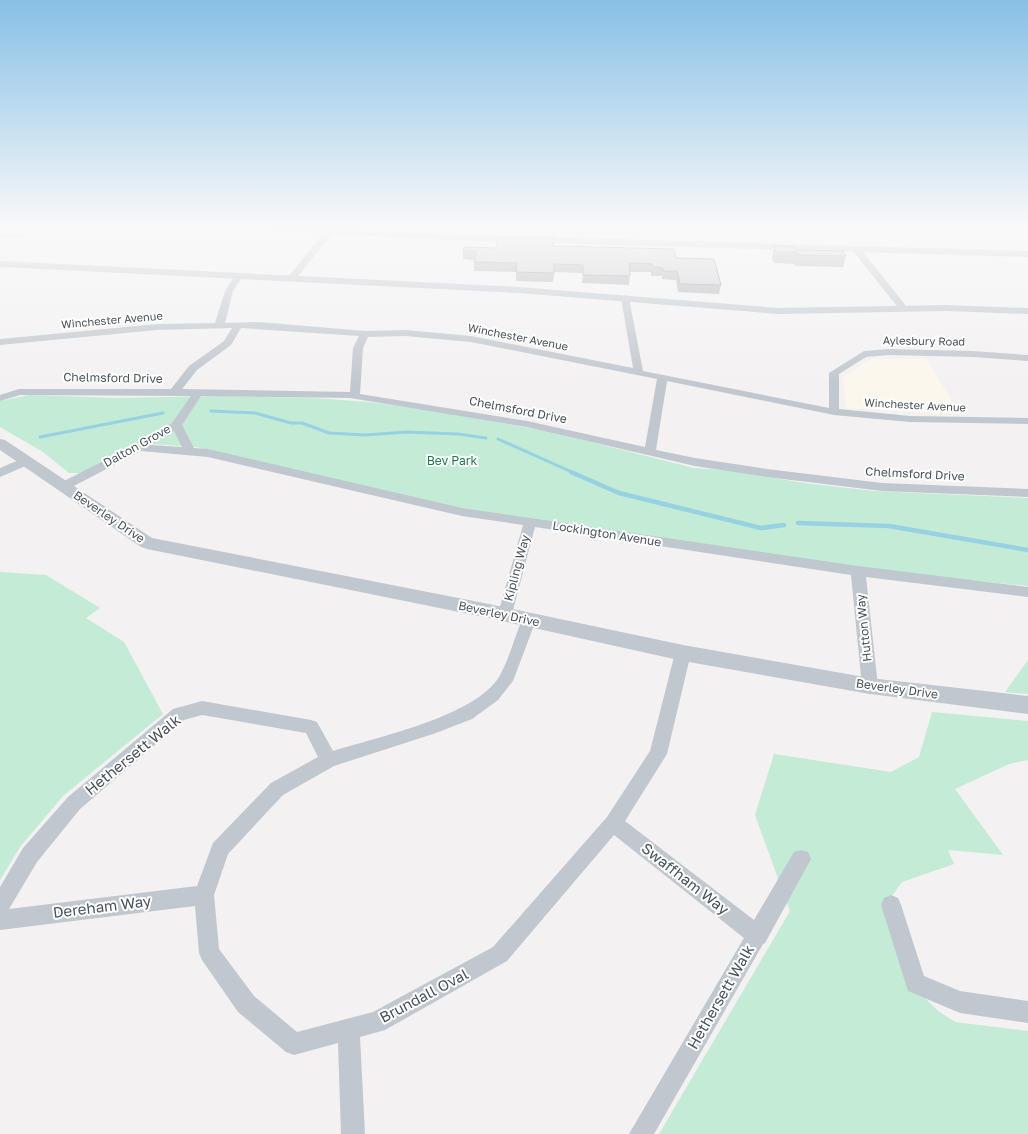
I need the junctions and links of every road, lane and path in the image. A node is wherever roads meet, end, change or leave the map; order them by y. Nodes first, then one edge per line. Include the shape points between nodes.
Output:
1 (236, 280) edge
2 (324, 280) edge
3 (881, 280) edge
4 (625, 298) junction
5 (904, 309) junction
6 (1028, 310) edge
7 (238, 325) junction
8 (219, 326) junction
9 (365, 334) junction
10 (0, 342) edge
11 (1028, 358) edge
12 (639, 374) junction
13 (662, 379) junction
14 (174, 393) junction
15 (198, 393) junction
16 (355, 396) junction
17 (0, 398) edge
18 (834, 412) junction
19 (1028, 421) edge
20 (176, 425) junction
21 (0, 443) edge
22 (139, 447) junction
23 (190, 452) junction
24 (650, 452) junction
25 (26, 461) junction
26 (0, 473) edge
27 (64, 486) junction
28 (1028, 493) edge
29 (530, 522) junction
30 (858, 571) junction
31 (1028, 592) edge
32 (505, 614) junction
33 (529, 620) junction
34 (683, 653) junction
35 (870, 686) junction
36 (1028, 705) edge
37 (329, 760) junction
38 (613, 823) junction
39 (801, 859) dead end
40 (204, 895) junction
41 (0, 905) edge
42 (891, 905) dead end
43 (0, 920) edge
44 (758, 936) junction
45 (1028, 1012) edge
46 (349, 1029) junction
47 (353, 1134) edge
48 (641, 1134) edge

1 - 8 street via 229,291
2 - 4 street
3 - 5 street
4 - 5 street via 778,311
4 - 12 street
5 - 6 street
7 - 8 street, Winchester Avenue
7 - 9 street, Winchester Avenue
7 - 14 street via 228,343 193,368
8 - 10 street, Winchester Avenue via 157,327
9 - 12 street, Winchester Avenue via 472,340
9 - 16 street via 358,348
11 - 18 street, Aylesbury Road via 932,352 864,354 834,373
12 - 13 street, Winchester Avenue
13 - 18 street, Winchester Avenue
13 - 24 street
14 - 15 street, Chelmsford Drive
14 - 17 street, Chelmsford Drive via 18,392
15 - 16 street, Chelmsford Drive
15 - 20 street, Dalton Grove
16 - 24 street, Chelmsford Drive via 527,424
18 - 19 street, Winchester Avenue via 910,419
20 - 22 street, Dalton Grove
20 - 23 street
21 - 25 street, Beverley Drive
22 - 23 street, Lockington Avenue
22 - 27 street, Dalton Grove
23 - 29 street, Lockington Avenue via 208,453 462,512
24 - 28 street, Chelmsford Drive via 767,473 882,487
25 - 26 street
25 - 27 street, Beverley Drive
27 - 32 street, Beverley Drive via 148,543
29 - 30 street, Lockington Avenue
29 - 32 street, Kipling Way
30 - 31 street, Lockington Avenue
30 - 35 street, Hutton Way
32 - 33 street, Beverley Drive
33 - 34 street, Beverley Drive
33 - 37 street, Brundall Oval via 505,681 466,714
34 - 35 street, Beverley Drive
34 - 38 street, Brundall Oval via 658,754
35 - 36 street, Beverley Drive
37 - 40 street, Brundall Oval via 277,789 226,842 220,849
37 - 41 street, Hethersett Walk via 311,727 202,708 178,714 74,803 30,855
38 - 44 street, Swaffham Way
38 - 46 street, Brundall Oval via 500,954 377,1022
39 - 44 street, Hethersett Walk
40 - 43 street, Dereham Way
40 - 46 street, Brundall Oval via 208,953 246,1004 294,1044
42 - 45 street via 916,982 960,1002
44 - 48 street, Hethersett Walk
46 - 47 street

